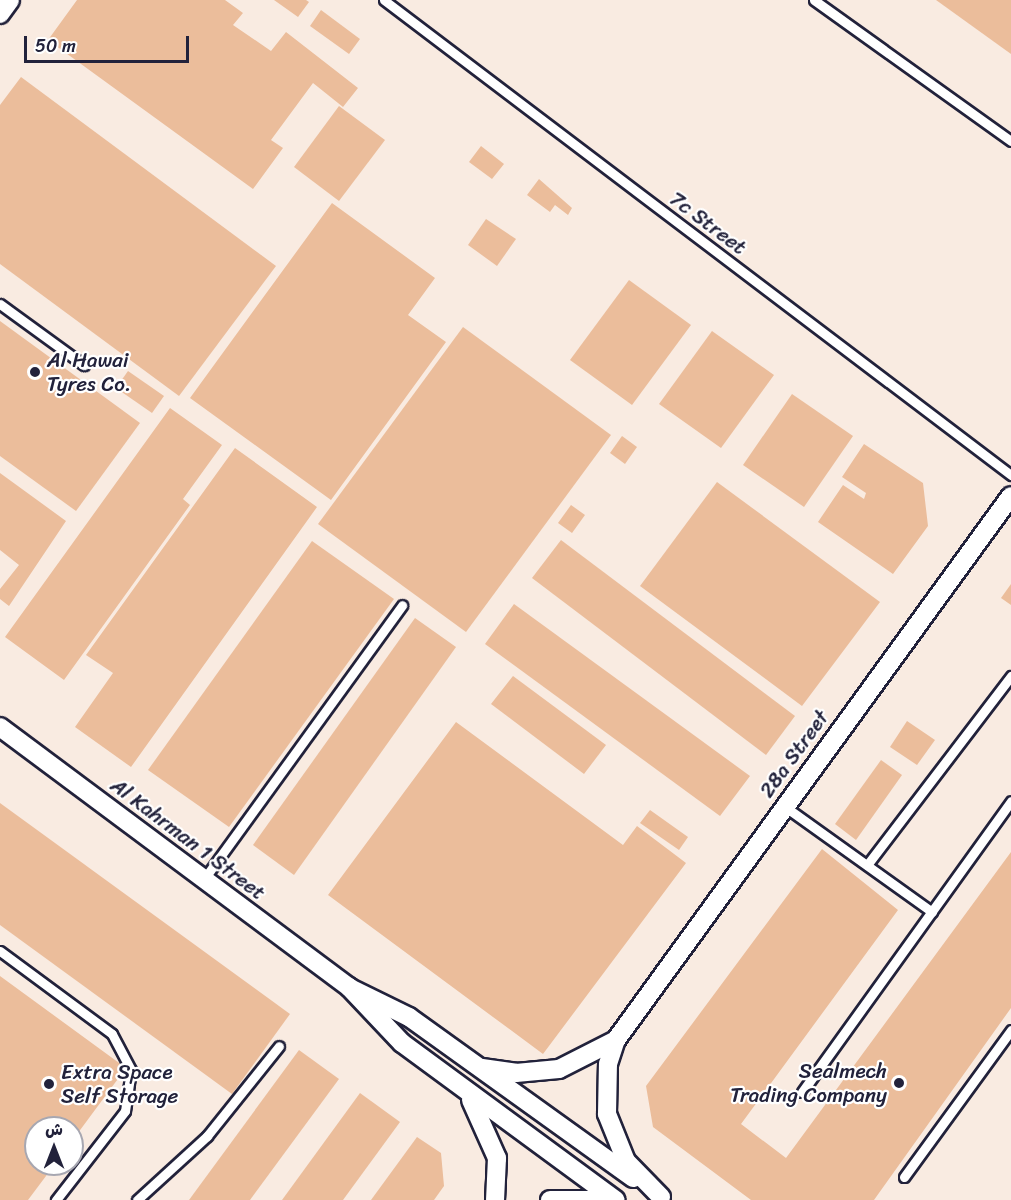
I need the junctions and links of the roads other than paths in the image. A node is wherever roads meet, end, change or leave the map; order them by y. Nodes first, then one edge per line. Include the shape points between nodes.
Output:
1 (10, 0) edge
2 (384, 0) edge
3 (814, 0) edge
4 (0, 14) edge
5 (1011, 141) edge
6 (0, 304) edge
7 (84, 365) dead end
8 (1011, 475) edge
9 (1011, 496) edge
10 (402, 605) dead end
11 (1011, 676) edge
12 (0, 727) edge
13 (1011, 801) edge
14 (784, 806) junction
15 (867, 865) junction
16 (204, 879) junction
17 (932, 912) junction
18 (0, 951) edge
19 (349, 987) junction
20 (1011, 1030) edge
21 (616, 1040) junction
22 (279, 1046) dead end
23 (474, 1066) junction
24 (466, 1091) junction
25 (802, 1092) dead end
26 (904, 1177) dead end
27 (663, 1199) edge
28 (57, 1200) edge
29 (136, 1200) edge
30 (495, 1200) edge
31 (550, 1200) edge
32 (597, 1200) edge
33 (616, 1200) edge

1 - 4 street
2 - 8 lane, 7c Street
3 - 5 lane
6 - 7 lane
9 - 14 street, 28a Street
10 - 16 lane
11 - 15 lane
12 - 16 street, Al Kahrman 1 Street
13 - 17 lane
14 - 15 lane
14 - 21 street, 28a Street
15 - 17 lane
16 - 19 street, Al Kahrman 1 Street
17 - 25 lane
18 - 28 lane via 112,1034 131,1070 125,1111
19 - 23 street, Al Kahrman 1 Street via 409,1017
19 - 24 street, Al Kahrman 1 Street via 387,1031
20 - 26 lane
21 - 23 street, 28a Street via 559,1069 516,1073
21 - 27 street, 28a Street via 607,1072 607,1114 626,1161
22 - 29 lane via 207,1136
23 - 27 street, Al Kahrman 1 Street
24 - 30 street via 495,1149
24 - 33 street, Al Kahrman 1 Street
31 - 32 street

